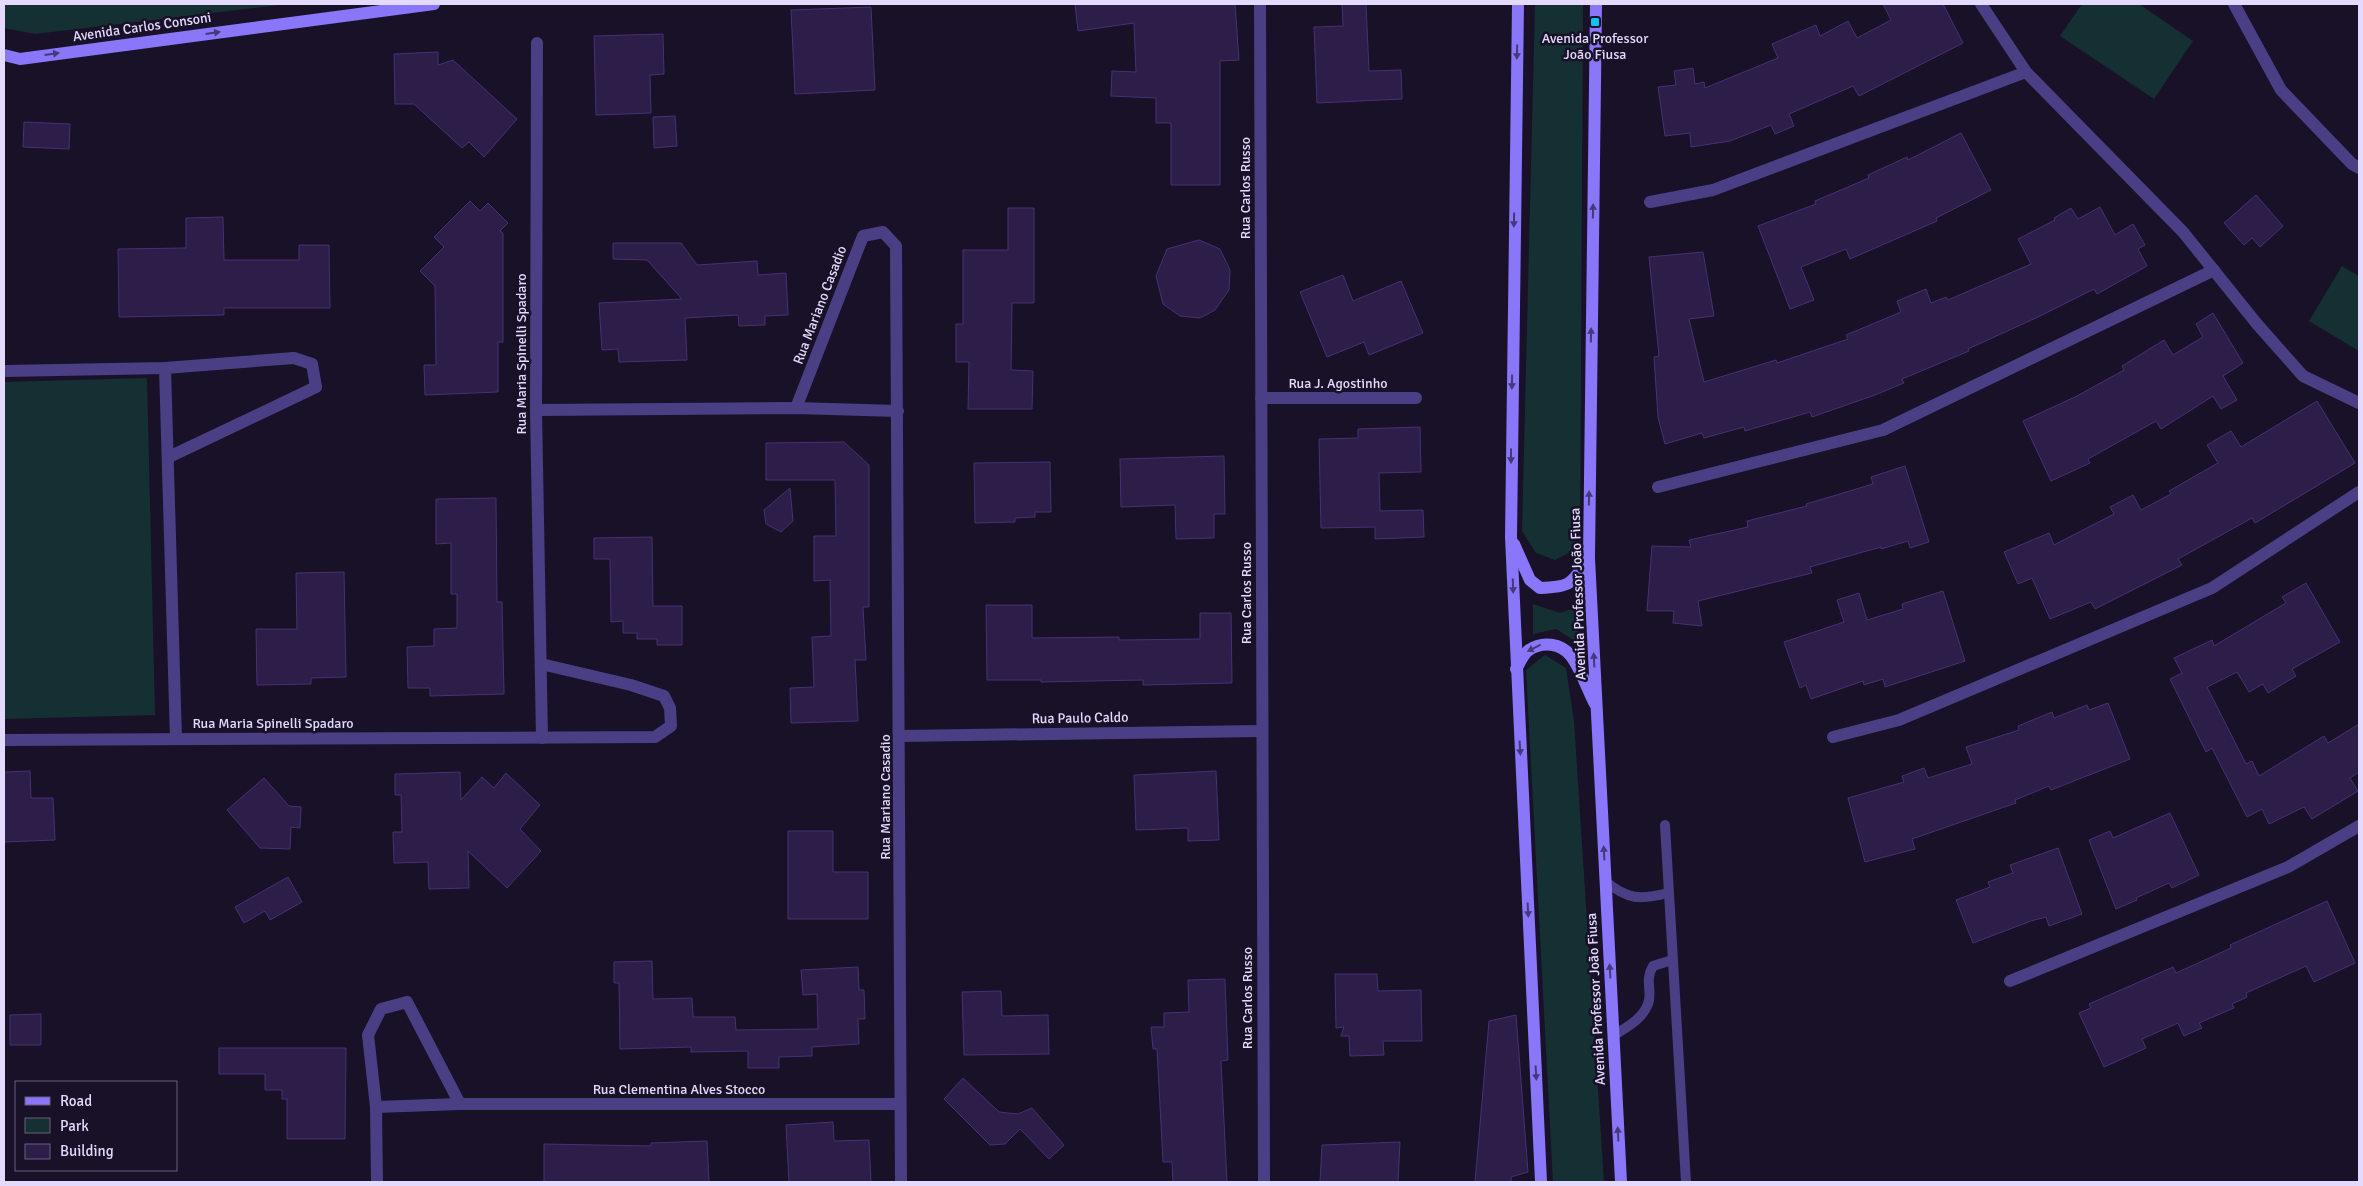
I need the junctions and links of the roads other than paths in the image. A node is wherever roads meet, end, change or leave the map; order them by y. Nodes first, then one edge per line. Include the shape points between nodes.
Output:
1 (434, 4) edge
2 (1260, 4) edge
3 (1518, 4) edge
4 (1596, 4) edge
5 (1981, 4) edge
6 (2234, 4) edge
7 (537, 43) dead end
8 (4, 55) edge
9 (2026, 72) junction
10 (2359, 168) edge
11 (1650, 202) dead end
12 (2214, 270) junction
13 (165, 368) junction
14 (4, 370) edge
15 (1261, 398) junction
16 (1416, 398) dead end
17 (2359, 403) edge
18 (796, 408) junction
19 (536, 410) junction
20 (898, 411) junction
21 (169, 457) junction
22 (1658, 487) dead end
23 (2359, 492) edge
24 (1511, 537) junction
25 (1589, 558) junction
26 (541, 664) junction
27 (1516, 669) junction
28 (1597, 709) junction
29 (1261, 731) junction
30 (900, 736) junction
31 (1833, 737) dead end
32 (542, 738) junction
33 (176, 739) junction
34 (4, 740) edge
35 (1665, 825) dead end
36 (2359, 826) edge
37 (1605, 881) junction
38 (1668, 893) junction
39 (1672, 960) junction
40 (2010, 981) dead end
41 (1613, 1036) junction
42 (460, 1104) junction
43 (899, 1104) junction
44 (376, 1107) junction
45 (377, 1182) edge
46 (901, 1182) edge
47 (1264, 1182) edge
48 (1541, 1182) edge
49 (1621, 1182) edge
50 (1686, 1182) edge

8 -> 1 main road, Avenida Carlos Consoni via 20,59
2 - 15 street, Rua Carlos Russo
3 -> 24 main road
25 -> 4 main road, Avenida Professor João Fiusa
5 - 9 street
6 - 10 street via 2281,90
7 - 19 street, Rua Maria Spinelli Spadaro
9 - 11 street via 1714,190
9 - 12 street via 2183,232
12 - 17 street via 2303,376
12 - 22 street via 1883,430
13 - 14 street
13 - 21 street
13 - 21 street via 294,358 312,364 316,387
15 - 16 street, Rua J. Agostinho
15 - 29 street, Rua Carlos Russo
18 - 19 street
18 - 20 street
18 - 20 street, Rua Mariano Casadio via 863,236 883,232 896,246
19 - 26 street, Rua Maria Spinelli Spadaro
20 - 30 street, Rua Mariano Casadio
21 - 33 street
23 - 31 street via 2212,588 1900,720
24 - 25 main road via 1530,580 1540,588 1557,588 1572,583
24 -> 27 main road
28 -> 25 main road, Avenida Professor João Fiusa
26 - 32 street, Rua Maria Spinelli Spadaro
26 - 32 street, Rua Maria Spinelli Spadaro via 664,696 670,708 671,726 656,737
28 -> 27 main road via 1570,655 1560,647 1548,643 1538,645 1527,651
27 -> 48 main road
37 -> 28 main road, Avenida Professor João Fiusa
29 - 30 street, Rua Paulo Caldo
29 - 47 street, Rua Carlos Russo
30 - 43 street, Rua Mariano Casadio
32 - 33 street, Rua Maria Spinelli Spadaro
33 - 34 street, Rua Maria Spinelli Spadaro
35 - 38 lane
36 - 40 street via 2288,867
37 - 38 lane via 1618,892 1633,898
41 -> 37 main road, Avenida Professor João Fiusa
38 - 39 lane
39 - 41 lane via 1654,966 1648,975 1648,1003 1638,1019
39 - 50 lane
49 -> 41 main road, Avenida Professor João Fiusa
42 - 43 street, Rua Clementina Alves Stocco
42 - 44 street, Rua Clementina Alves Stocco
42 - 44 street via 407,1002 381,1009 368,1035
43 - 46 street, Rua Mariano Casadio
44 - 45 street

